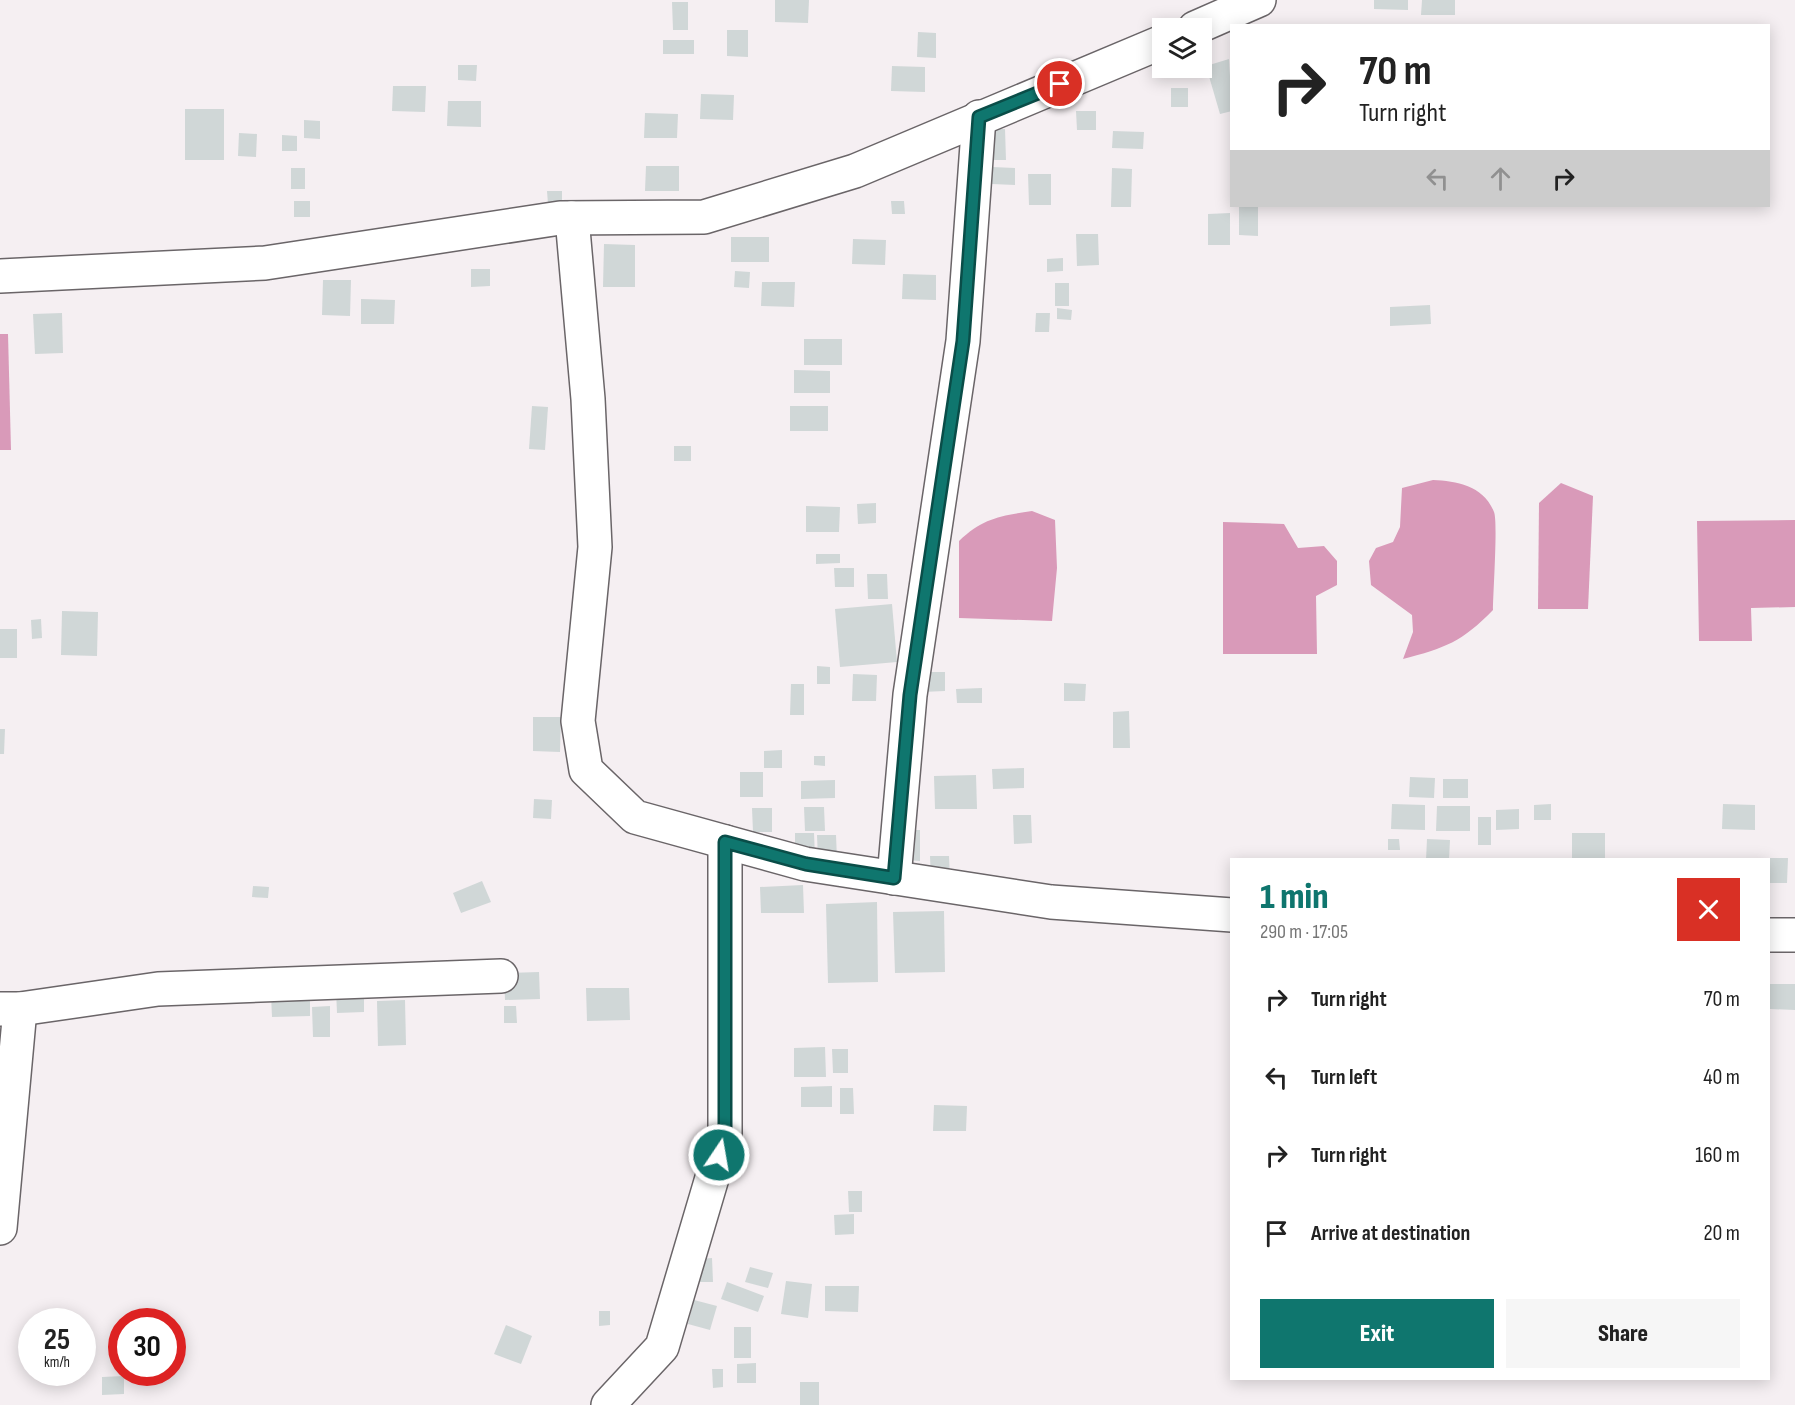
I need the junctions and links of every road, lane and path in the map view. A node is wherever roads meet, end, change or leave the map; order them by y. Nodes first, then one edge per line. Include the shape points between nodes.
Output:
1 (1259, 0) edge
2 (1212, 21) edge
3 (1152, 46) edge
4 (979, 117) junction
5 (573, 218) junction
6 (0, 276) edge
7 (725, 842) junction
8 (894, 878) junction
9 (1230, 915) edge
10 (1770, 935) edge
11 (1795, 935) edge
12 (501, 976) dead end
13 (10, 1009) edge
14 (0, 1228) edge
15 (608, 1405) edge

1 - 2 street
3 - 4 street
4 - 5 street via 855,171 704,217
4 - 8 street via 963,341 910,695
5 - 6 street via 265,263
5 - 7 street via 595,547 578,721 586,770 635,818
7 - 8 street via 806,864
7 - 15 street via 725,1134 662,1347
8 - 9 street via 1051,902
10 - 11 street
12 - 13 street via 158,989
13 - 14 street

